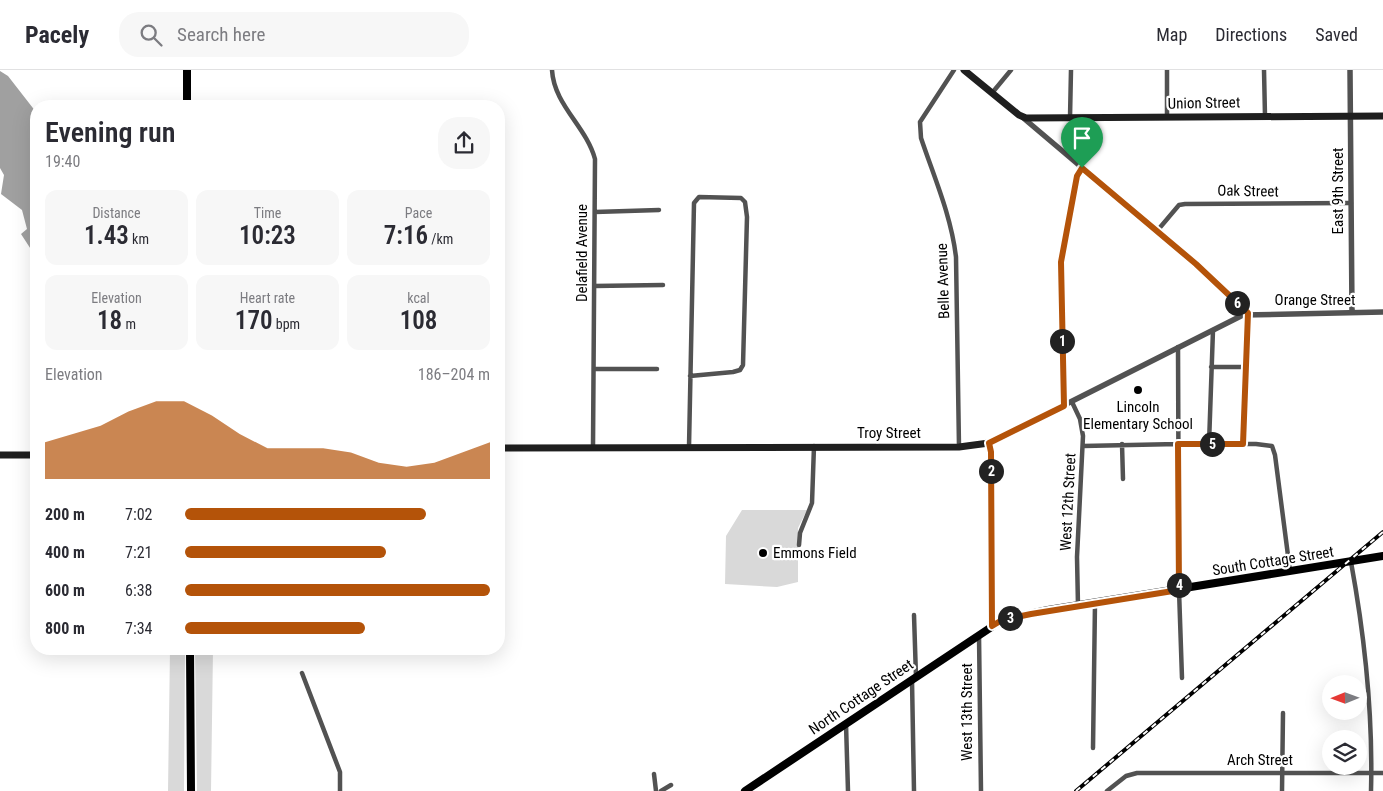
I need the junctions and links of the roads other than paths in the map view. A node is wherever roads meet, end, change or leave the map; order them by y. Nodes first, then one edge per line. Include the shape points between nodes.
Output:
1 (187, 70) edge
2 (552, 70) edge
3 (954, 70) edge
4 (964, 70) edge
5 (1010, 70) edge
6 (1071, 70) edge
7 (1167, 70) edge
8 (1264, 70) edge
9 (1350, 70) edge
10 (992, 93) junction
11 (187, 100) edge
12 (1023, 116) junction
13 (1265, 116) junction
14 (1351, 116) junction
15 (1383, 116) edge
16 (1167, 117) junction
17 (1070, 118) junction
18 (1082, 168) junction
19 (1351, 203) junction
20 (658, 210) dead end
21 (595, 212) junction
22 (1157, 231) junction
23 (663, 285) dead end
24 (594, 286) junction
25 (1352, 312) junction
26 (1383, 312) edge
27 (1248, 313) junction
28 (1213, 330) junction
29 (1178, 347) junction
30 (1211, 367) junction
31 (1245, 367) junction
32 (595, 369) junction
33 (658, 370) dead end
34 (690, 376) junction
35 (1072, 402) junction
36 (1064, 406) junction
37 (989, 443) junction
38 (1122, 444) junction
39 (1178, 444) junction
40 (1209, 444) junction
41 (1243, 444) junction
42 (689, 446) junction
43 (814, 446) junction
44 (1083, 446) junction
45 (593, 447) junction
46 (959, 447) junction
47 (505, 448) edge
48 (0, 455) edge
49 (30, 455) edge
50 (1123, 479) dead end
51 (799, 545) dead end
52 (1383, 556) edge
53 (1352, 562) junction
54 (1290, 572) junction
55 (1179, 590) junction
56 (1095, 603) junction
57 (1078, 606) junction
58 (914, 615) dead end
59 (992, 626) junction
60 (979, 634) junction
61 (190, 655) edge
62 (302, 673) dead end
63 (914, 678) junction
64 (1182, 678) dead end
65 (1283, 713) dead end
66 (846, 724) junction
67 (1093, 748) dead end
68 (1282, 772) junction
69 (1372, 773) junction
70 (1383, 773) edge
71 (654, 774) dead end
72 (670, 785) dead end
73 (191, 791) edge
74 (340, 791) edge
75 (656, 791) edge
76 (661, 791) edge
77 (746, 791) edge
78 (848, 791) edge
79 (914, 791) edge
80 (981, 791) edge
81 (1107, 791) edge
82 (1282, 791) edge
83 (1371, 791) edge

1 - 11 main road
2 - 21 street, Delafield Avenue via 559,97 592,147
3 - 46 street, Belle Avenue via 920,122 920,129 948,213 955,250
4 - 10 main road
5 - 10 street
6 - 17 street
7 - 16 street
8 - 13 street
9 - 14 street, East 9th Street
10 - 12 main road
12 - 17 main road, Union Street
12 - 18 street
13 - 14 main road, Union Street
13 - 16 main road, Union Street
14 - 15 main road, Union Street
14 - 19 street, East 9th Street
16 - 17 main road, Union Street
18 - 22 street
18 - 36 street via 1077,176 1061,262
19 - 22 street, Oak Street via 1185,204
19 - 25 street, East 9th Street
20 - 21 street
21 - 24 street, Delafield Avenue
22 - 27 street
23 - 24 street
24 - 32 street, Delafield Avenue
25 - 26 street, Orange Street
25 - 27 street, Orange Street
27 - 28 street, Troy Street
27 - 31 street
28 - 29 street, Troy Street
28 - 30 street
29 - 35 street, Troy Street
29 - 39 street
30 - 31 street
30 - 40 street
31 - 41 street
32 - 33 street
32 - 45 street, Delafield Avenue
34 - 34 street via 733,372 743,365 746,210 743,200 734,197 700,197 694,200
34 - 42 street
35 - 36 street, Troy Street
35 - 44 street, West 12th Street via 1082,426
36 - 37 street, Troy Street
37 - 46 main road, Troy Street
37 - 59 main road
38 - 39 street
38 - 44 street
38 - 50 street
39 - 40 street
39 - 55 street
40 - 41 street
41 - 54 street via 1269,444 1273,449
42 - 43 main road, Troy Street
42 - 45 main road, Troy Street
43 - 46 main road, Troy Street
43 - 51 street via 812,503 800,533
44 - 57 street, West 12th Street via 1077,557
45 - 47 main road, Troy Street
48 - 49 main road
52 - 53 main road, South Cottage Street
53 - 54 main road, South Cottage Street
53 - 69 street via 1365,648
54 - 55 main road, South Cottage Street
55 - 56 main road, South Cottage Street
55 - 64 street
56 - 57 main road, South Cottage Street
56 - 67 street
57 - 59 main road, South Cottage Street via 1010,618
58 - 63 street
59 - 60 main road, North Cottage Street
60 - 63 main road, North Cottage Street
60 - 80 street, West 13th Street
61 - 73 main road
62 - 74 street via 340,772
63 - 66 main road, North Cottage Street
63 - 79 street
65 - 68 street
66 - 77 main road, North Cottage Street
66 - 78 street
68 - 69 street, Arch Street
68 - 81 street, Arch Street via 1136,773 1126,776
68 - 82 street
69 - 70 street, Arch Street
69 - 83 street
71 - 75 street
72 - 76 street

